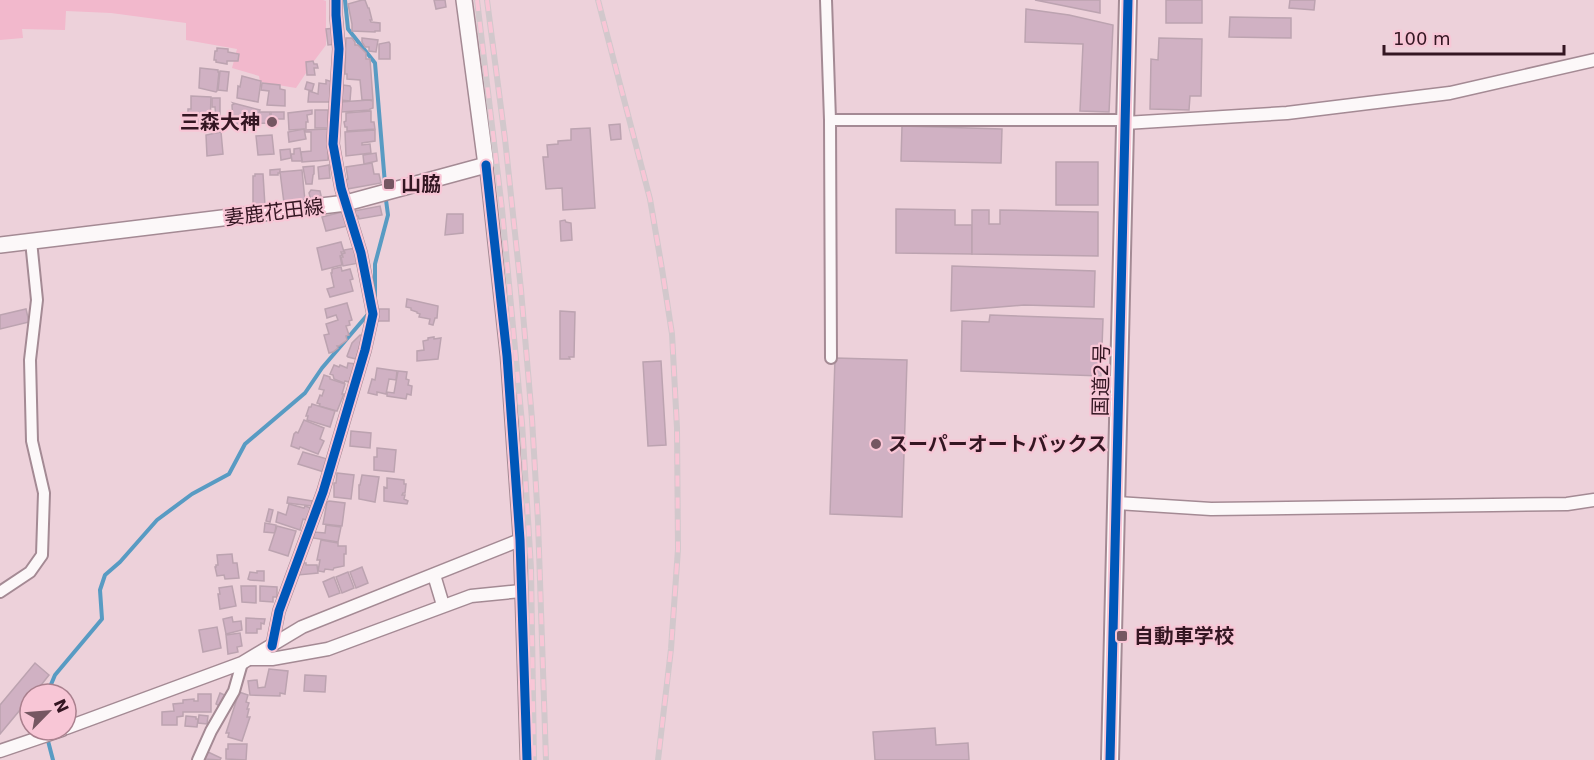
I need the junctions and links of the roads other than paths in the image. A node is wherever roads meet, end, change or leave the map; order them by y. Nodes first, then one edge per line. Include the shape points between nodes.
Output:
1 (336, 0) edge
2 (464, 0) edge
3 (826, 0) edge
4 (1128, 0) edge
5 (1594, 60) edge
6 (830, 120) junction
7 (1125, 122) junction
8 (486, 165) junction
9 (346, 203) junction
10 (31, 241) junction
11 (0, 245) edge
12 (831, 358) dead end
13 (1594, 500) edge
14 (1117, 503) junction
15 (520, 540) junction
16 (434, 575) junction
17 (521, 591) junction
18 (0, 592) edge
19 (443, 605) junction
20 (272, 646) junction
21 (246, 661) junction
22 (78, 724) edge
23 (27, 742) edge
24 (0, 751) edge
25 (198, 760) edge
26 (527, 760) edge
27 (1110, 760) edge

1 - 9 street via 339,49 333,144
2 - 8 main road
3 - 6 street
4 - 7 highway, 国道2号
5 - 7 street via 1450,93 1287,113
6 - 7 street
6 - 12 street
7 - 14 highway, 国道2号
8 - 9 main road, 妻鹿花田線
8 - 15 street via 507,356
9 - 10 main road, 妻鹿花田線
9 - 20 street via 373,314 323,492 279,611
10 - 11 main road, 妻鹿花田線
10 - 18 street via 37,300 30,360 32,441 44,493 42,555 30,572
13 - 14 street via 1567,504 1210,509
14 - 27 highway, 国道2号
15 - 16 street
15 - 17 street
16 - 19 street
16 - 20 street via 302,627
17 - 19 street via 471,596
17 - 26 street
19 - 21 street via 328,649
20 - 21 street
21 - 22 street
21 - 25 street
23 - 24 street

